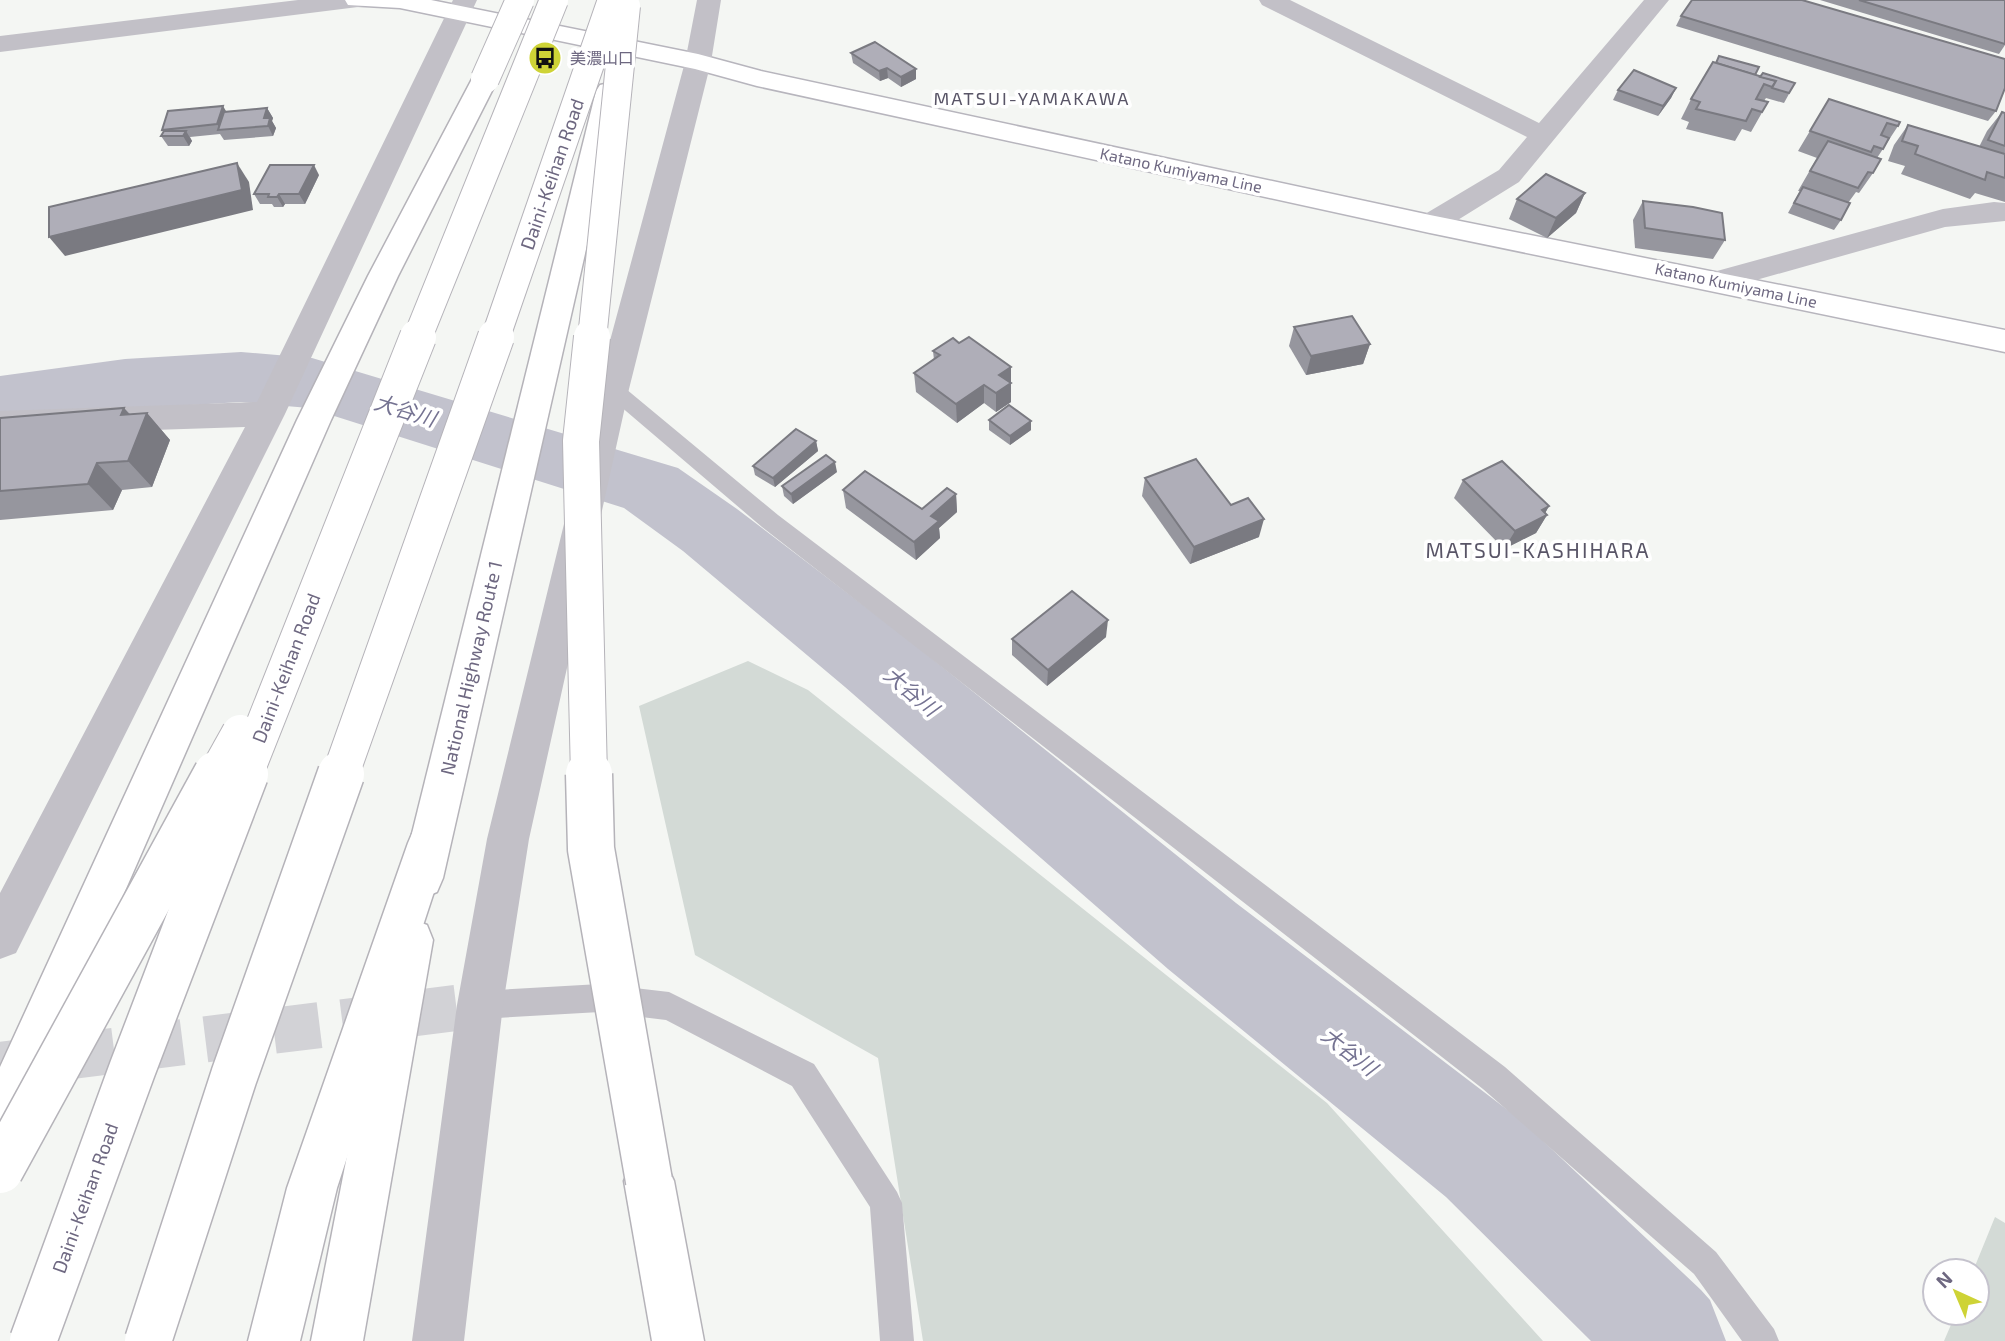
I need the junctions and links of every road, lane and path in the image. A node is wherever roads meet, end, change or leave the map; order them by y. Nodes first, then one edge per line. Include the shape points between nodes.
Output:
1 (357, 0) edge
2 (520, 0) edge
3 (554, 0) edge
4 (612, 0) edge
5 (626, 0) edge
6 (632, 0) edge
7 (709, 0) edge
8 (1271, 0) edge
9 (1657, 0) edge
10 (462, 6) edge
11 (0, 44) edge
12 (698, 62) junction
13 (1545, 136) junction
14 (2005, 212) edge
15 (1430, 224) junction
16 (1717, 281) junction
17 (2005, 341) edge
18 (613, 388) junction
19 (271, 409) junction
20 (0, 423) edge
21 (310, 605) junction
22 (429, 843) junction
23 (0, 938) edge
24 (480, 1006) junction
25 (0, 1121) edge
26 (0, 1170) edge
27 (33, 1341) edge
28 (148, 1341) edge
29 (274, 1341) edge
30 (337, 1341) edge
31 (438, 1341) edge
32 (678, 1341) edge
33 (897, 1341) edge
34 (1762, 1341) edge

1 - 10 main road, Katano Kumiyama Line
1 - 11 street
2 - 25 main road, bridge via 314,420
3 - 21 main road, Daini-Keihan Road, bridge
4 - 28 main road, Daini-Keihan Road, bridge via 234,1076
5 - 32 main road, bridge via 580,441 591,849
6 - 22 main road, National Highway Route 1, bridge
7 - 12 street
8 - 13 street
9 - 13 street
10 - 12 main road, Katano Kumiyama Line
10 - 19 street
12 - 15 main road, Katano Kumiyama Line
12 - 18 street
13 - 15 street via 1509,176
14 - 16 street via 1943,218
15 - 16 main road, Katano Kumiyama Line
16 - 17 main road, Katano Kumiyama Line
18 - 24 street via 509,839
18 - 34 lane via 770,521 1494,1078 1705,1263
19 - 20 street
19 - 23 street
21 - 26 main road, bridge
21 - 27 main road, Daini-Keihan Road, bridge
22 - 29 main road via 312,1188
22 - 30 main road, National Highway Route 1
24 - 31 street
24 - 33 lane via 600,998 669,1006 803,1075 886,1203

